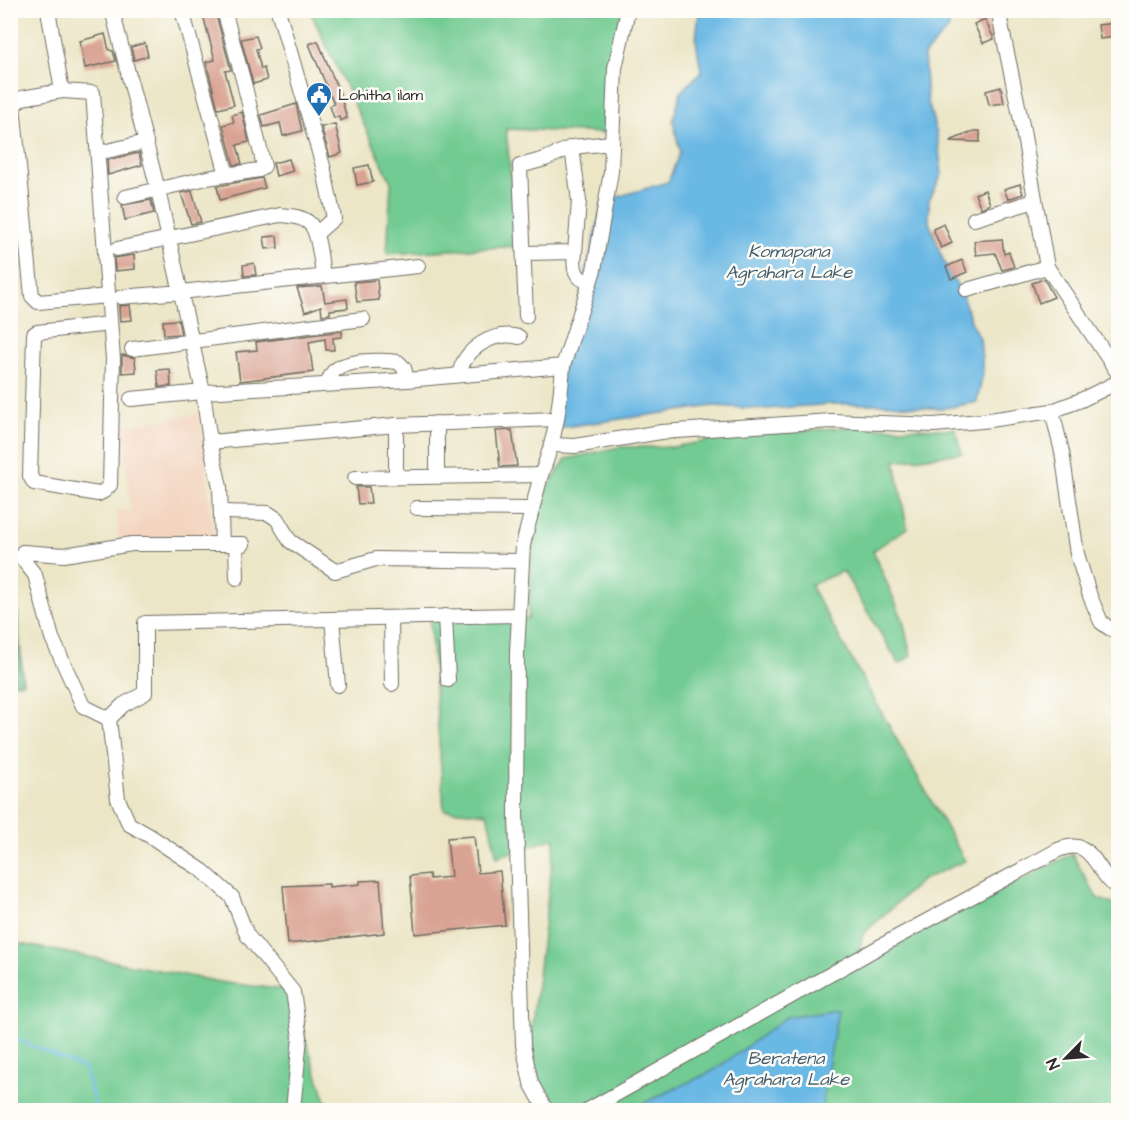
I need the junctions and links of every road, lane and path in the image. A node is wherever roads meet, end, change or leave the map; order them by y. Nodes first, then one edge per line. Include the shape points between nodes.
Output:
1 (48, 10) edge
2 (112, 10) edge
3 (182, 10) edge
4 (224, 10) edge
5 (279, 10) edge
6 (628, 10) edge
7 (998, 10) edge
8 (62, 91) junction
9 (146, 142) junction
10 (611, 143) junction
11 (572, 147) junction
12 (107, 151) dead end
13 (227, 175) junction
14 (158, 190) junction
15 (125, 196) dead end
16 (1035, 201) junction
17 (974, 219) dead end
18 (577, 223) junction
19 (602, 223) junction
20 (316, 234) junction
21 (170, 239) junction
22 (117, 249) dead end
23 (575, 252) junction
24 (524, 253) junction
25 (418, 266) dead end
26 (1047, 267) junction
27 (323, 276) junction
28 (590, 282) junction
29 (967, 290) dead end
30 (181, 292) junction
31 (115, 297) junction
32 (526, 316) dead end
33 (363, 319) dead end
34 (110, 324) junction
35 (519, 337) dead end
36 (191, 342) junction
37 (132, 349) dead end
38 (563, 366) junction
39 (1119, 373) edge
40 (459, 375) junction
41 (406, 380) junction
42 (1119, 382) edge
43 (327, 384) junction
44 (203, 392) junction
45 (131, 399) dead end
46 (1052, 411) junction
47 (557, 419) junction
48 (437, 423) junction
49 (396, 425) junction
50 (210, 442) junction
51 (552, 445) junction
52 (541, 475) junction
53 (437, 476) junction
54 (396, 477) junction
55 (355, 478) dead end
56 (417, 508) dead end
57 (532, 509) junction
58 (221, 512) junction
59 (234, 544) junction
60 (522, 561) junction
61 (237, 578) dead end
62 (519, 615) junction
63 (445, 616) junction
64 (391, 618) junction
65 (332, 619) junction
66 (1119, 631) edge
67 (448, 680) dead end
68 (392, 684) dead end
69 (338, 685) dead end
70 (109, 718) junction
71 (1119, 888) edge
72 (293, 1110) edge
73 (546, 1110) edge
74 (588, 1110) edge

1 - 8 street
2 - 9 street
3 - 13 street
4 - 13 street via 264,163 259,170
5 - 20 street via 334,218
6 - 10 street via 615,68
7 - 16 street
8 - 31 street via 93,93
8 - 31 street via 22,98 13,106 32,296 38,302
9 - 12 street
9 - 14 street
10 - 11 street
10 - 19 street via 611,172
11 - 18 street via 579,201
11 - 24 street via 520,166
13 - 14 street
14 - 15 street
14 - 21 street
16 - 17 street
16 - 26 street
18 - 19 street
18 - 23 street
19 - 28 street
20 - 21 street via 310,222 280,215
20 - 27 street
21 - 22 street
21 - 30 street
23 - 24 street
23 - 28 street via 578,277
24 - 32 street
25 - 27 street
26 - 29 street
26 - 39 street
27 - 30 street
28 - 38 street
30 - 31 street
30 - 36 street
31 - 34 street
33 - 36 street
34 - 34 street via 34,334 30,476 34,483 98,494 110,485
35 - 40 street via 510,334 474,347
36 - 37 street
36 - 44 street
38 - 40 street
38 - 47 street
40 - 41 street
41 - 43 street
41 - 43 street via 404,368 398,362 370,361 343,366 334,371
42 - 46 street
43 - 44 street
44 - 45 street
44 - 50 street
46 - 51 street via 933,425 831,421 661,432 575,446
46 - 66 street via 1077,554 1101,622
47 - 48 street
47 - 51 street
48 - 49 street
48 - 53 street
49 - 50 street
49 - 54 street
50 - 58 street
51 - 52 street
52 - 53 street
52 - 57 street
53 - 54 street
54 - 55 street
56 - 57 street
57 - 60 street
58 - 59 street
58 - 60 street via 268,513 277,519 290,540 335,571 376,559
59 - 61 street
59 - 70 street via 132,544 64,555 23,552 21,557 35,575 52,638 83,706
60 - 62 street
62 - 63 street
62 - 73 street via 516,815 523,1045 531,1083
63 - 64 street
63 - 67 street
64 - 65 street
64 - 68 street
65 - 69 street
65 - 70 street via 145,622 145,693
70 - 72 street via 118,799 129,824 203,871 232,897 247,935 293,992 300,1037
71 - 74 street via 1111,884 1093,856 1081,847 1070,845 1058,850

